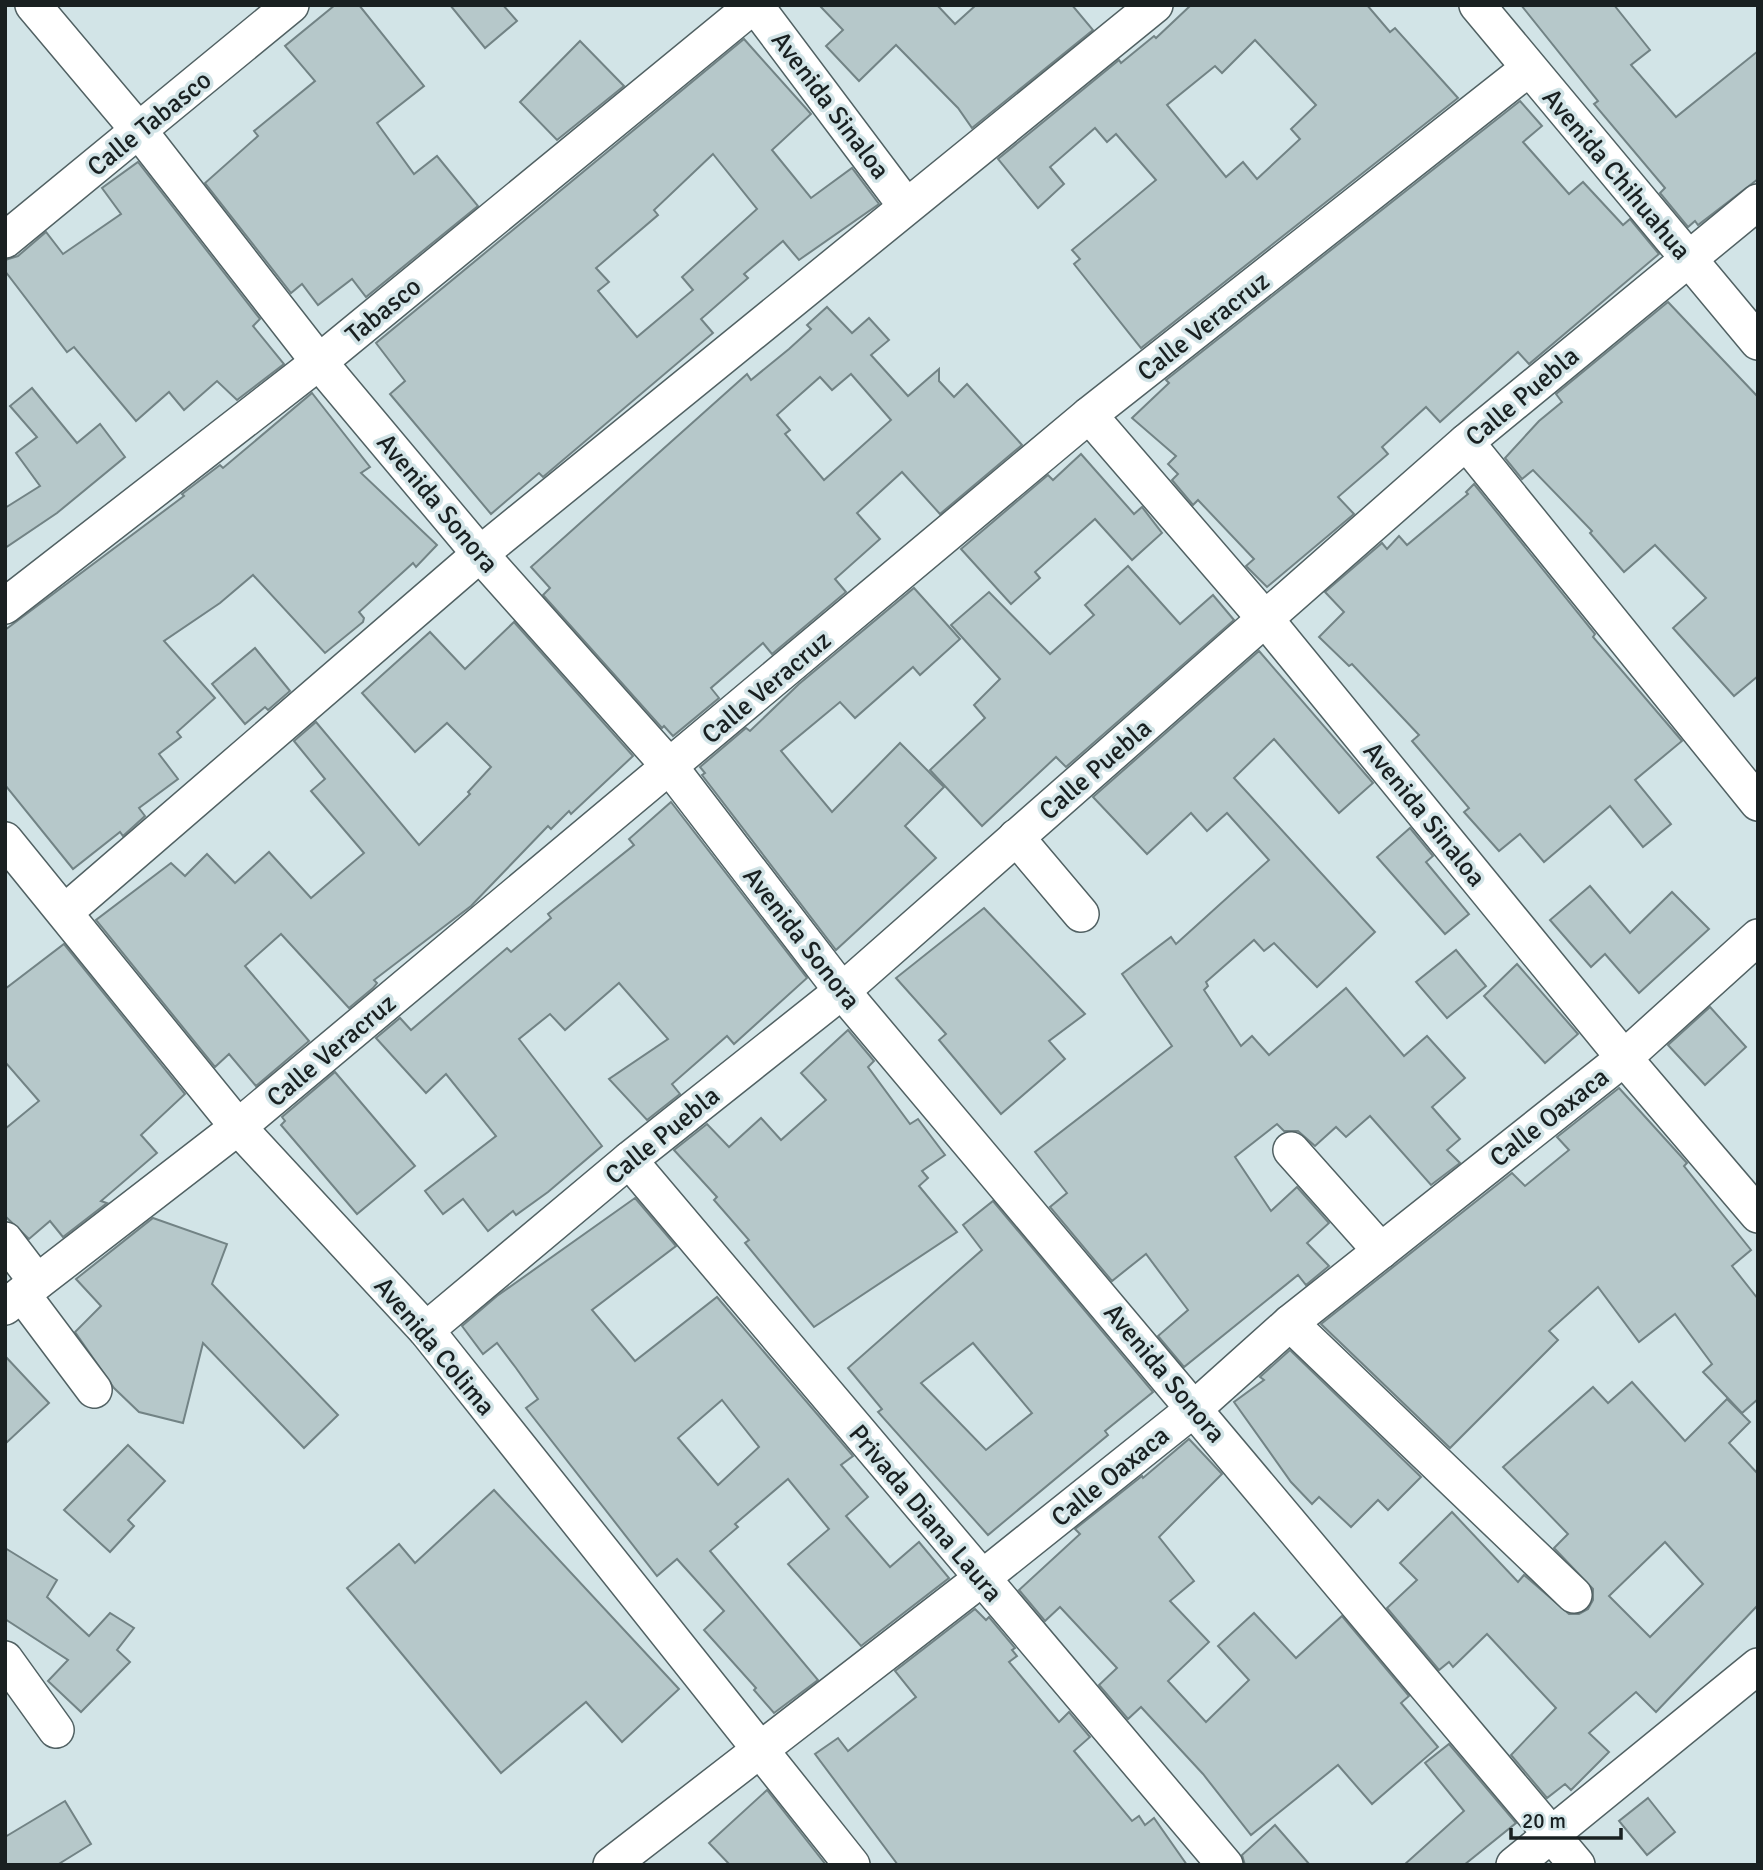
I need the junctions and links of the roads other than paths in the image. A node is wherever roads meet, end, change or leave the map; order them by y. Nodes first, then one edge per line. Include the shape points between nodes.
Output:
1 (33, 5) edge
2 (291, 5) edge
3 (754, 5) edge
4 (1155, 5) edge
5 (1477, 5) edge
6 (1528, 69) junction
7 (139, 132) junction
8 (1758, 202) edge
9 (906, 206) junction
10 (5, 240) edge
11 (1689, 258) junction
12 (1758, 342) edge
13 (320, 362) junction
14 (1089, 415) junction
15 (1466, 442) junction
16 (480, 554) junction
17 (5, 607) edge
18 (1267, 621) junction
19 (670, 767) junction
20 (1758, 803) edge
21 (1016, 837) junction
22 (5, 839) edge
23 (65, 912) junction
24 (1081, 914) dead end
25 (1758, 937) edge
26 (842, 991) junction
27 (1624, 1058) junction
28 (238, 1127) junction
29 (1291, 1150) dead end
30 (629, 1160) junction
31 (1758, 1215) edge
32 (5, 1240) edge
33 (1381, 1251) junction
34 (22, 1294) edge
35 (1290, 1323) junction
36 (426, 1330) junction
37 (94, 1390) dead end
38 (1195, 1408) junction
39 (981, 1579) junction
40 (1574, 1595) dead end
41 (5, 1659) edge
42 (1758, 1666) edge
43 (56, 1730) dead end
44 (758, 1750) junction
45 (1552, 1834) junction
46 (611, 1865) edge
47 (852, 1865) edge
48 (1225, 1865) edge
49 (1514, 1865) edge
50 (1577, 1865) edge

1 - 7 street, Avenida Sonora
2 - 7 street, Calle Tabasco
3 - 9 street, Avenida Sinaloa
3 - 13 street, Tabasco
4 - 9 street
5 - 6 street, Avenida Chihuahua
6 - 11 street, Avenida Chihuahua
6 - 14 street, Calle Veracruz
7 - 10 street, Calle Tabasco
7 - 13 street, Avenida Sonora
8 - 11 street, Calle Puebla
9 - 16 street
11 - 12 street, Avenida Chihuahua
11 - 15 street, Calle Puebla
13 - 16 street, Avenida Sonora
13 - 17 street, Tabasco
14 - 18 street, Avenida Sinaloa
14 - 19 street, Calle Veracruz
15 - 18 street, Calle Puebla
15 - 20 street
16 - 19 street, Avenida Sonora
16 - 23 street
18 - 21 street, Calle Puebla
18 - 27 street, Avenida Sinaloa
19 - 26 street, Avenida Sonora
19 - 28 street, Calle Veracruz
21 - 24 street
21 - 26 street, Calle Puebla
22 - 23 street, Avenida Colima
23 - 28 street, Avenida Colima
25 - 27 street, Calle Oaxaca
26 - 30 street, Calle Puebla
26 - 38 street, Avenida Sonora
27 - 31 street, Avenida Sinaloa
27 - 33 street, Calle Oaxaca
28 - 34 street, Calle Veracruz
28 - 36 street, Avenida Colima
29 - 33 street
30 - 36 street, Calle Puebla
30 - 39 street, Privada Diana Laura
32 - 34 street
33 - 35 street, Calle Oaxaca
34 - 37 street
35 - 38 street, Calle Oaxaca
35 - 40 street
36 - 44 street, Avenida Colima
38 - 39 street, Calle Oaxaca
38 - 45 street, Avenida Sonora
39 - 44 street, Calle Oaxaca
39 - 48 street, Privada Diana Laura
41 - 43 street
42 - 45 street
44 - 46 street, Calle Oaxaca
44 - 47 street, Avenida Colima
45 - 49 street
45 - 50 street, Avenida Sonora

